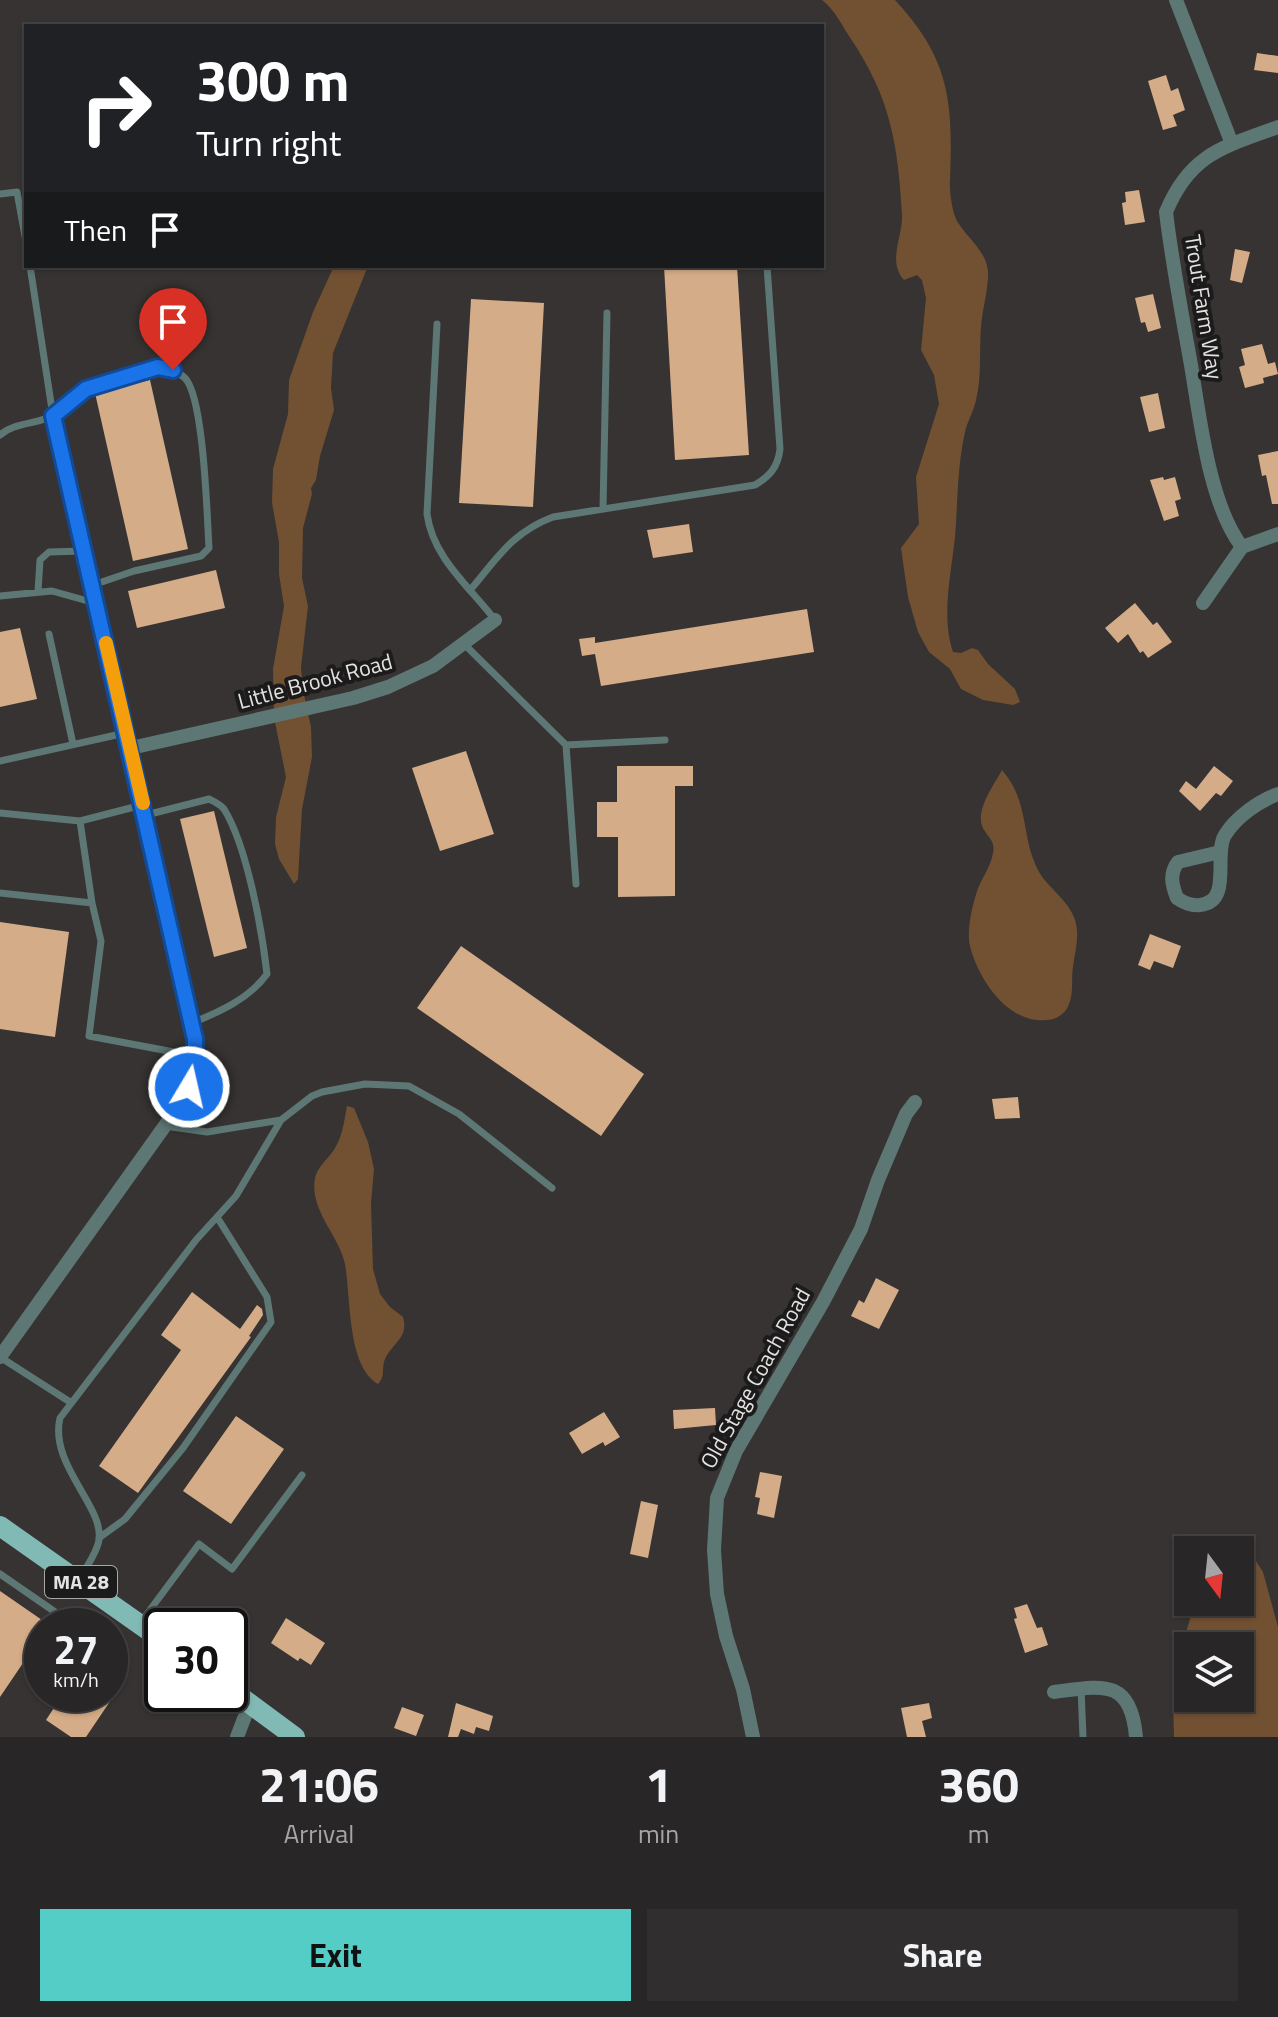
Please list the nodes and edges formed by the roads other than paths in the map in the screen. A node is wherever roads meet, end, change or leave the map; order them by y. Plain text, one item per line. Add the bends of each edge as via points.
1 (1176, 0) edge
2 (1278, 127) edge
3 (1232, 144) junction
4 (0, 194) edge
5 (24, 231) edge
6 (30, 268) edge
7 (767, 268) edge
8 (607, 313) dead end
9 (437, 324) dead end
10 (53, 416) junction
11 (2, 432) edge
12 (603, 509) junction
13 (1278, 534) edge
14 (1242, 547) junction
15 (85, 551) junction
16 (93, 585) junction
17 (471, 589) junction
18 (38, 591) junction
19 (0, 596) edge
20 (97, 603) junction
21 (1203, 603) dead end
22 (495, 620) joint
23 (49, 634) dead end
24 (463, 643) junction
25 (127, 732) junction
26 (665, 740) dead end
27 (73, 744) junction
28 (566, 745) junction
29 (131, 748) junction
30 (0, 761) edge
31 (1278, 794) edge
32 (145, 810) junction
33 (0, 813) edge
34 (80, 821) junction
35 (1220, 852) dead end
36 (576, 884) dead end
37 (0, 893) edge
38 (92, 903) junction
39 (192, 1023) junction
40 (195, 1056) junction
41 (915, 1102) dead end
42 (281, 1120) junction
43 (165, 1126) junction
44 (552, 1188) dead end
45 (217, 1217) junction
46 (0, 1357) edge
47 (70, 1402) junction
48 (302, 1475) dead end
49 (2, 1532) edge
50 (99, 1538) junction
51 (0, 1574) edge
52 (79, 1581) junction
53 (49, 1608) edge
54 (140, 1624) junction
55 (144, 1627) edge
56 (1081, 1688) junction
57 (1054, 1692) dead end
58 (250, 1703) joint
59 (237, 1737) edge
60 (295, 1737) edge
61 (753, 1737) edge
62 (1083, 1737) edge
63 (1136, 1737) edge

1 - 3 street
2 - 3 street, Trout Farm Way
3 - 14 street, Trout Farm Way via 1191,169 1166,212 1217,497
4 - 5 lane via 17,192
6 - 10 lane
7 - 12 lane via 780,449 774,470 755,485
8 - 12 lane
9 - 17 lane via 427,514 442,558
10 - 11 lane
10 - 15 street
10 - 16 lane via 86,389 158,367 186,379 193,395 209,548 201,556
12 - 17 lane via 531,526
13 - 14 street
14 - 21 street
15 - 16 street
15 - 18 lane via 49,552 40,560
16 - 20 street
17 - 22 lane
18 - 19 lane
18 - 20 lane
20 - 25 street
22 - 24 street, Little Brook Road
23 - 27 lane
24 - 28 lane
24 - 29 street, Little Brook Road via 433,666 388,687
25 - 27 lane
25 - 29 street
26 - 28 lane
27 - 30 lane
28 - 36 lane
29 - 32 street
31 - 35 street via 1261,800 1236,823 1223,837
32 - 34 lane
32 - 39 street
32 - 39 lane via 209,799 222,805 240,847 264,945 267,974 261,983 226,1009
33 - 34 lane
34 - 38 lane
37 - 38 lane
38 - 40 lane via 101,941 89,1036
39 - 40 street
40 - 43 street via 189,1087
41 - 61 street, Old Stage Coach Road via 861,1229 736,1451 717,1498 717,1594
42 - 43 lane via 207,1132
42 - 44 lane via 322,1092 365,1084 409,1086 459,1114
42 - 45 lane via 236,1196
43 - 46 street
45 - 47 lane
45 - 50 lane via 267,1297 271,1322 183,1448 125,1519
46 - 47 lane
47 - 50 lane via 60,1418 59,1437 67,1466 100,1525
48 - 54 lane via 232,1569 199,1544
49 - 52 main road, MA 28
50 - 52 lane
51 - 53 lane
52 - 54 main road, MA 28
54 - 55 main road, MA 28
56 - 57 street
56 - 62 lane
56 - 63 street via 1108,1687 1121,1694 1132,1712
58 - 59 street
58 - 60 main road

